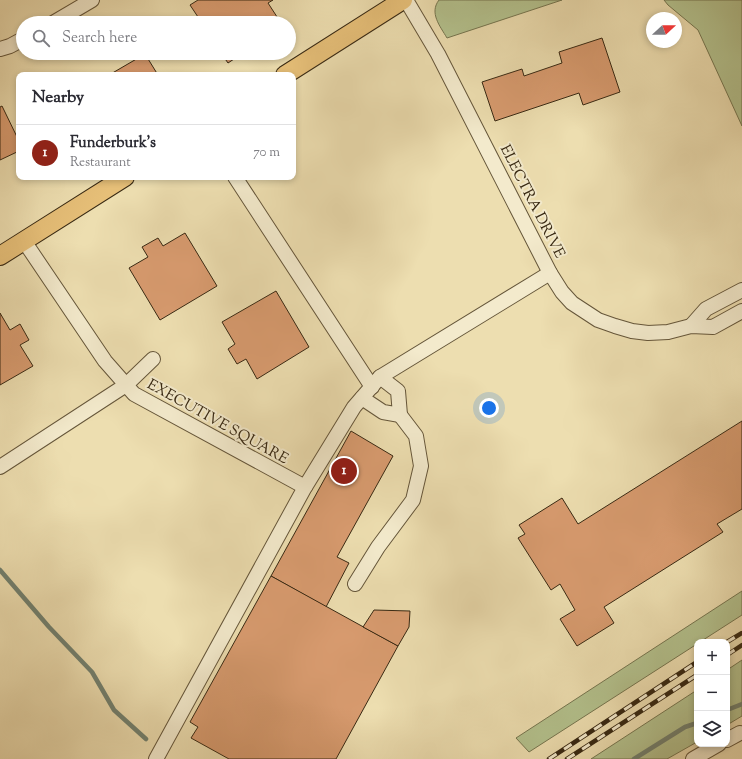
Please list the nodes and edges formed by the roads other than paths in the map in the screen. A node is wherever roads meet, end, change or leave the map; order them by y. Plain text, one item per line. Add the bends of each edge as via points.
1 (92, 0) edge
2 (405, 0) edge
3 (65, 16) edge
4 (16, 43) edge
5 (0, 49) edge
6 (290, 72) edge
7 (120, 180) edge
8 (237, 180) edge
9 (24, 242) junction
10 (0, 256) edge
11 (550, 272) junction
12 (742, 290) edge
13 (742, 311) edge
14 (691, 326) junction
15 (153, 359) dead end
16 (376, 382) junction
17 (126, 385) junction
18 (362, 398) junction
19 (400, 415) junction
20 (0, 467) edge
21 (305, 487) junction
22 (355, 584) dead end
23 (740, 733) dead end
24 (730, 738) edge
25 (714, 747) edge
26 (156, 759) edge
27 (693, 759) edge

1 - 3 street
2 - 6 main road
2 - 11 street, ELECTRA DRIVE via 438,54
4 - 5 street
7 - 9 main road
8 - 16 street
9 - 10 main road
9 - 17 street, EXECUTIVE SQUARE via 105,361
11 - 14 street, ELECTRA DRIVE via 572,303 598,320 632,331 648,333 668,332
11 - 16 street
12 - 14 street via 706,309
13 - 14 street, ELECTRA DRIVE via 713,327
15 - 17 street
16 - 18 street
16 - 19 street via 398,391
17 - 20 street
17 - 21 street, EXECUTIVE SQUARE via 134,394
18 - 19 street via 383,412
18 - 21 street
19 - 22 street via 416,436 421,466 413,500 378,547
21 - 26 street
23 - 24 street
25 - 27 street

